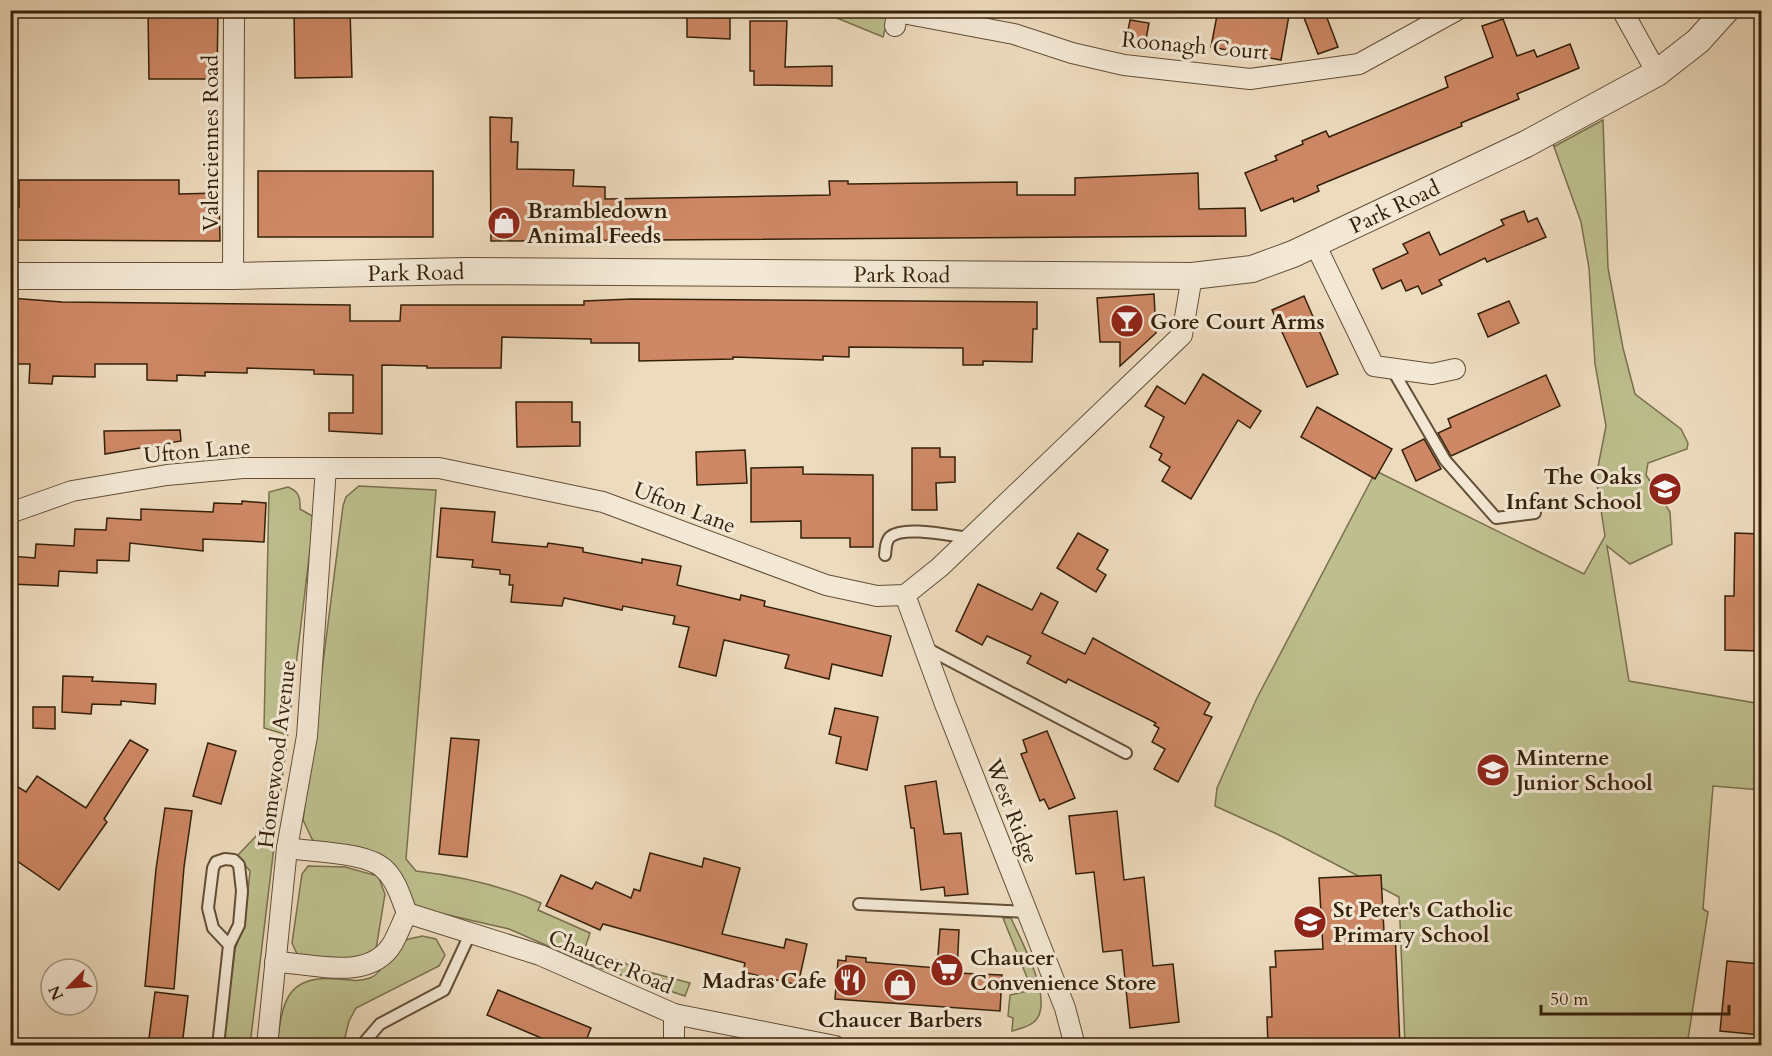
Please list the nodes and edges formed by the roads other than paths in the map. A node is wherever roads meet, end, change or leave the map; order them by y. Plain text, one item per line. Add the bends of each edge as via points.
1 (234, 10) edge
2 (1458, 10) edge
3 (1622, 10) edge
4 (1726, 10) edge
5 (896, 26) dead end
6 (1657, 73) junction
7 (1316, 244) junction
8 (10, 276) edge
9 (233, 276) junction
10 (1192, 276) junction
11 (1391, 368) junction
12 (1455, 369) dead end
13 (326, 468) junction
14 (10, 513) edge
15 (1535, 513) dead end
16 (970, 538) junction
17 (885, 555) dead end
18 (905, 595) junction
19 (925, 648) junction
20 (1126, 753) dead end
21 (287, 848) junction
22 (859, 904) dead end
23 (1026, 912) junction
24 (407, 914) junction
25 (470, 934) junction
26 (229, 945) junction
27 (275, 962) junction
28 (674, 1014) junction
29 (218, 1046) edge
30 (267, 1046) edge
31 (360, 1046) edge
32 (674, 1046) edge
33 (835, 1046) edge
34 (1075, 1046) edge

1 - 9 street, Valenciennes Road
2 - 5 street, Roonagh Court via 1359,64 1250,79 1124,65 1014,34 897,12
3 - 6 street
4 - 6 street, Park Road via 1698,41
6 - 7 street, Park Road via 1526,144
7 - 10 street, Park Road via 1252,268
7 - 11 street via 1374,366
8 - 9 street, Park Road
9 - 10 street, Park Road via 467,271
10 - 16 street via 1182,335
11 - 12 street via 1432,374
11 - 15 lane via 1445,460 1496,518
13 - 14 street, Ufton Lane via 243,468 102,484
13 - 18 street, Ufton Lane via 439,468 603,502 826,585 877,596
13 - 21 street, Homewood Avenue via 307,736
16 - 17 lane via 903,531 886,542
16 - 18 street
18 - 19 street, West Ridge
19 - 20 lane
19 - 23 street, West Ridge
21 - 24 street via 363,859 382,867 396,886
21 - 27 street, Homewood Avenue
22 - 23 lane
23 - 34 street, West Ridge via 1065,1008
24 - 25 street, Chaucer Road
24 - 27 street via 392,944 376,960 356,968
25 - 28 street, Chaucer Road via 540,955
25 - 31 lane via 444,990 380,1024
26 - 26 lane, Homewood Avenue via 239,925 242,878 239,865 225,859 213,868 208,908 213,928
26 - 29 lane, Homewood Avenue
27 - 30 street, Homewood Avenue
28 - 32 street
28 - 33 street, Chaucer Road

